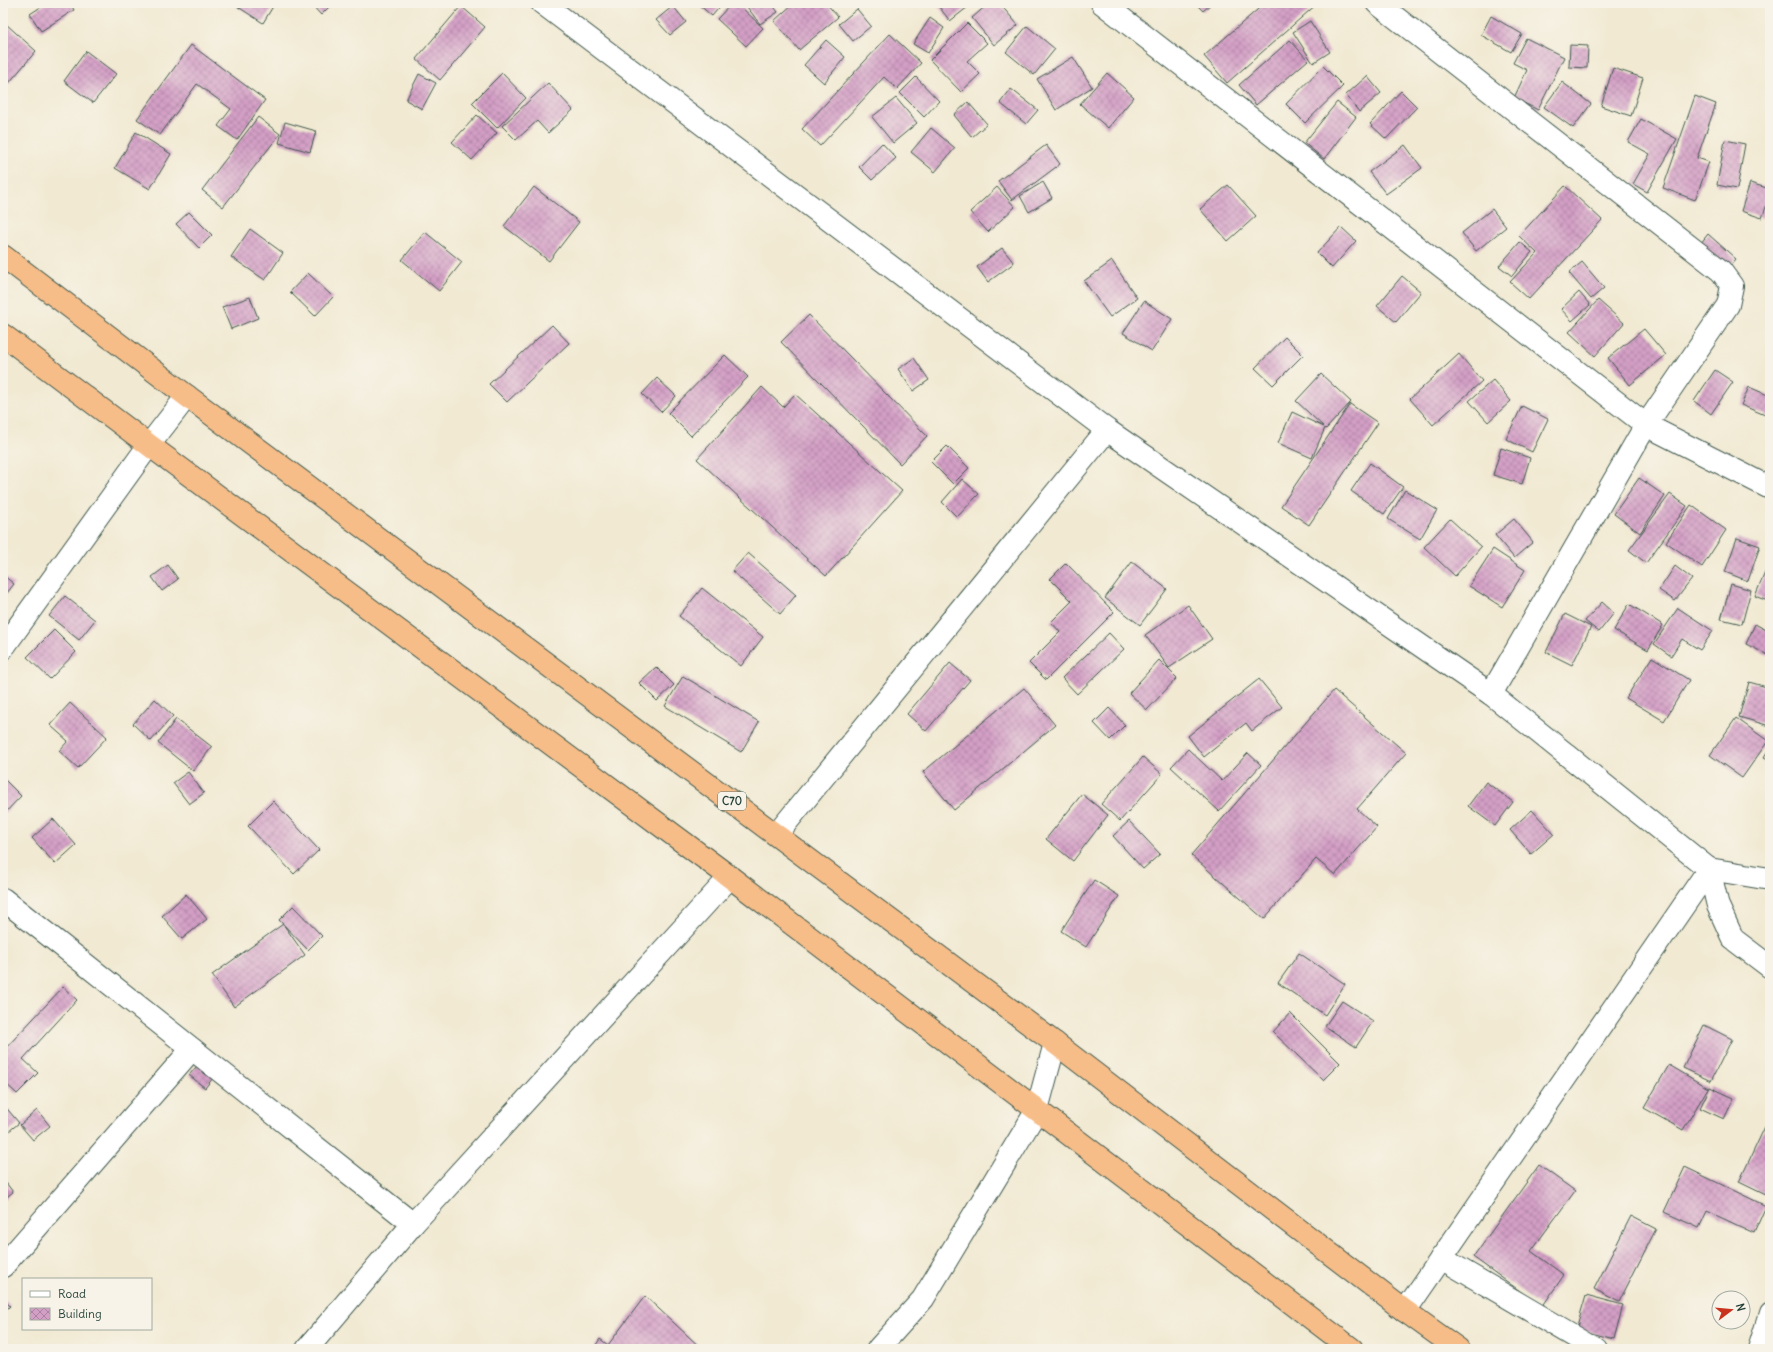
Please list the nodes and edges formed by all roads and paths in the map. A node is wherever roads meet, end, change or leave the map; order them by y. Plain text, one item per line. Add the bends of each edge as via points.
1 (542, 3) edge
2 (1102, 3) edge
3 (1377, 3) edge
4 (3, 256) edge
5 (3, 335) edge
6 (187, 396) junction
7 (1646, 425) junction
8 (1107, 430) junction
9 (149, 445) junction
10 (1770, 488) edge
11 (3, 648) edge
12 (1491, 694) junction
13 (777, 834) junction
14 (1710, 869) junction
15 (730, 877) junction
16 (1770, 879) edge
17 (3, 900) edge
18 (1770, 967) edge
19 (1055, 1043) junction
20 (192, 1050) junction
21 (1037, 1110) junction
22 (413, 1224) junction
23 (1441, 1258) junction
24 (3, 1266) edge
25 (1405, 1311) junction
26 (1770, 1314) edge
27 (307, 1349) edge
28 (878, 1349) edge
29 (1352, 1349) edge
30 (1458, 1349) edge
31 (1596, 1349) edge
32 (1759, 1349) edge

1 - 8 street
2 - 7 street
3 - 7 street via 1721,271 1732,286 1728,305
4 - 6 highway, C70
5 - 9 highway
6 - 9 street
6 - 13 highway, C70
7 - 10 street
7 - 12 street
8 - 12 street
8 - 13 street
9 - 11 street
9 - 15 highway
12 - 14 street
13 - 19 highway, C70
14 - 16 street
14 - 18 street via 1718,906 1733,939
14 - 23 street
15 - 21 highway
15 - 22 street
17 - 20 street
19 - 21 street
19 - 25 highway, C70
20 - 22 street
20 - 24 street
21 - 28 street via 923,1300
21 - 29 highway
22 - 27 street
23 - 25 street
23 - 31 street
25 - 30 highway, C70
26 - 32 street

